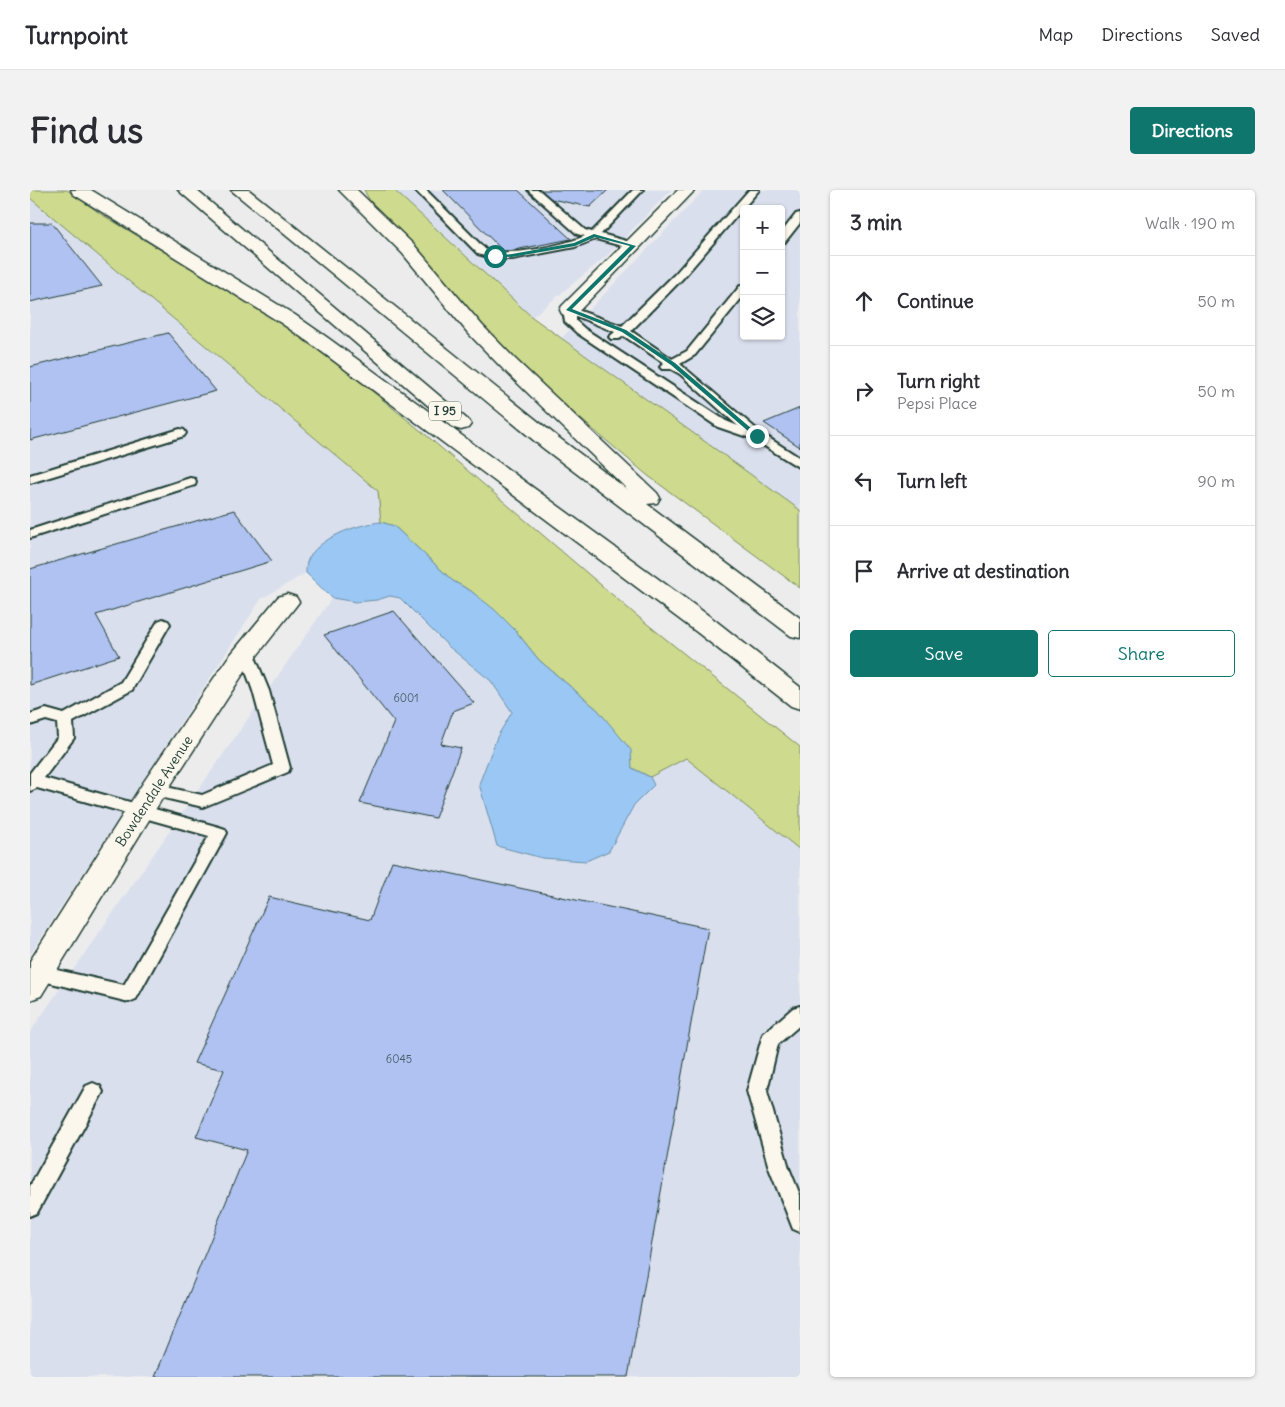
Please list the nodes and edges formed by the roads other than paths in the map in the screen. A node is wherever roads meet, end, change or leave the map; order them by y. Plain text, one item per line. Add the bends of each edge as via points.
1 (78, 190) edge
2 (186, 190) edge
3 (239, 190) edge
4 (347, 190) edge
5 (420, 190) edge
6 (532, 190) edge
7 (638, 190) edge
8 (687, 190) edge
9 (754, 190) edge
10 (800, 216) edge
11 (785, 235) edge
12 (594, 236) junction
13 (633, 246) junction
14 (740, 293) edge
15 (569, 310) junction
16 (624, 331) junction
17 (601, 345) junction
18 (673, 364) junction
19 (647, 374) junction
20 (180, 434) dead end
21 (757, 436) junction
22 (800, 464) edge
23 (30, 479) edge
24 (190, 482) dead end
25 (30, 534) edge
26 (756, 598) junction
27 (287, 602) dead end
28 (163, 624) dead end
29 (707, 627) junction
30 (800, 630) edge
31 (246, 652) junction
32 (800, 700) edge
33 (30, 720) edge
34 (66, 720) junction
35 (31, 783) edge
36 (147, 800) junction
37 (34, 980) edge
38 (800, 1014) edge
39 (93, 1092) dead end
40 (30, 1206) edge
41 (800, 1222) edge

1 - 29 main road via 315,338
2 - 29 main road, I 95 via 409,381
3 - 26 main road via 504,406
4 - 26 main road via 408,250 476,329 542,397
5 - 12 lane via 482,252 495,256 512,256 575,244
6 - 12 lane via 581,232
7 - 12 lane
8 - 13 main road
9 - 16 lane via 679,276
10 - 11 lane
12 - 13 lane
13 - 15 main road
14 - 18 lane via 691,353
15 - 16 lane
15 - 17 lane via 572,322
16 - 17 lane
16 - 18 lane
17 - 19 lane
18 - 19 lane
18 - 21 lane
19 - 21 lane via 722,424
20 - 23 lane
21 - 22 lane
24 - 25 lane
26 - 30 main road
27 - 31 main road, Bowdendale Avenue
28 - 34 lane via 127,686
29 - 32 main road, I 95
31 - 36 main road, Bowdendale Avenue
31 - 36 lane via 261,691 282,768 203,801
33 - 34 lane via 46,714
34 - 35 lane via 66,738
35 - 36 lane
36 - 37 main road, Bowdendale Avenue
36 - 37 lane via 219,833 129,994
38 - 41 lane via 770,1040 757,1091 779,1168
39 - 40 lane

